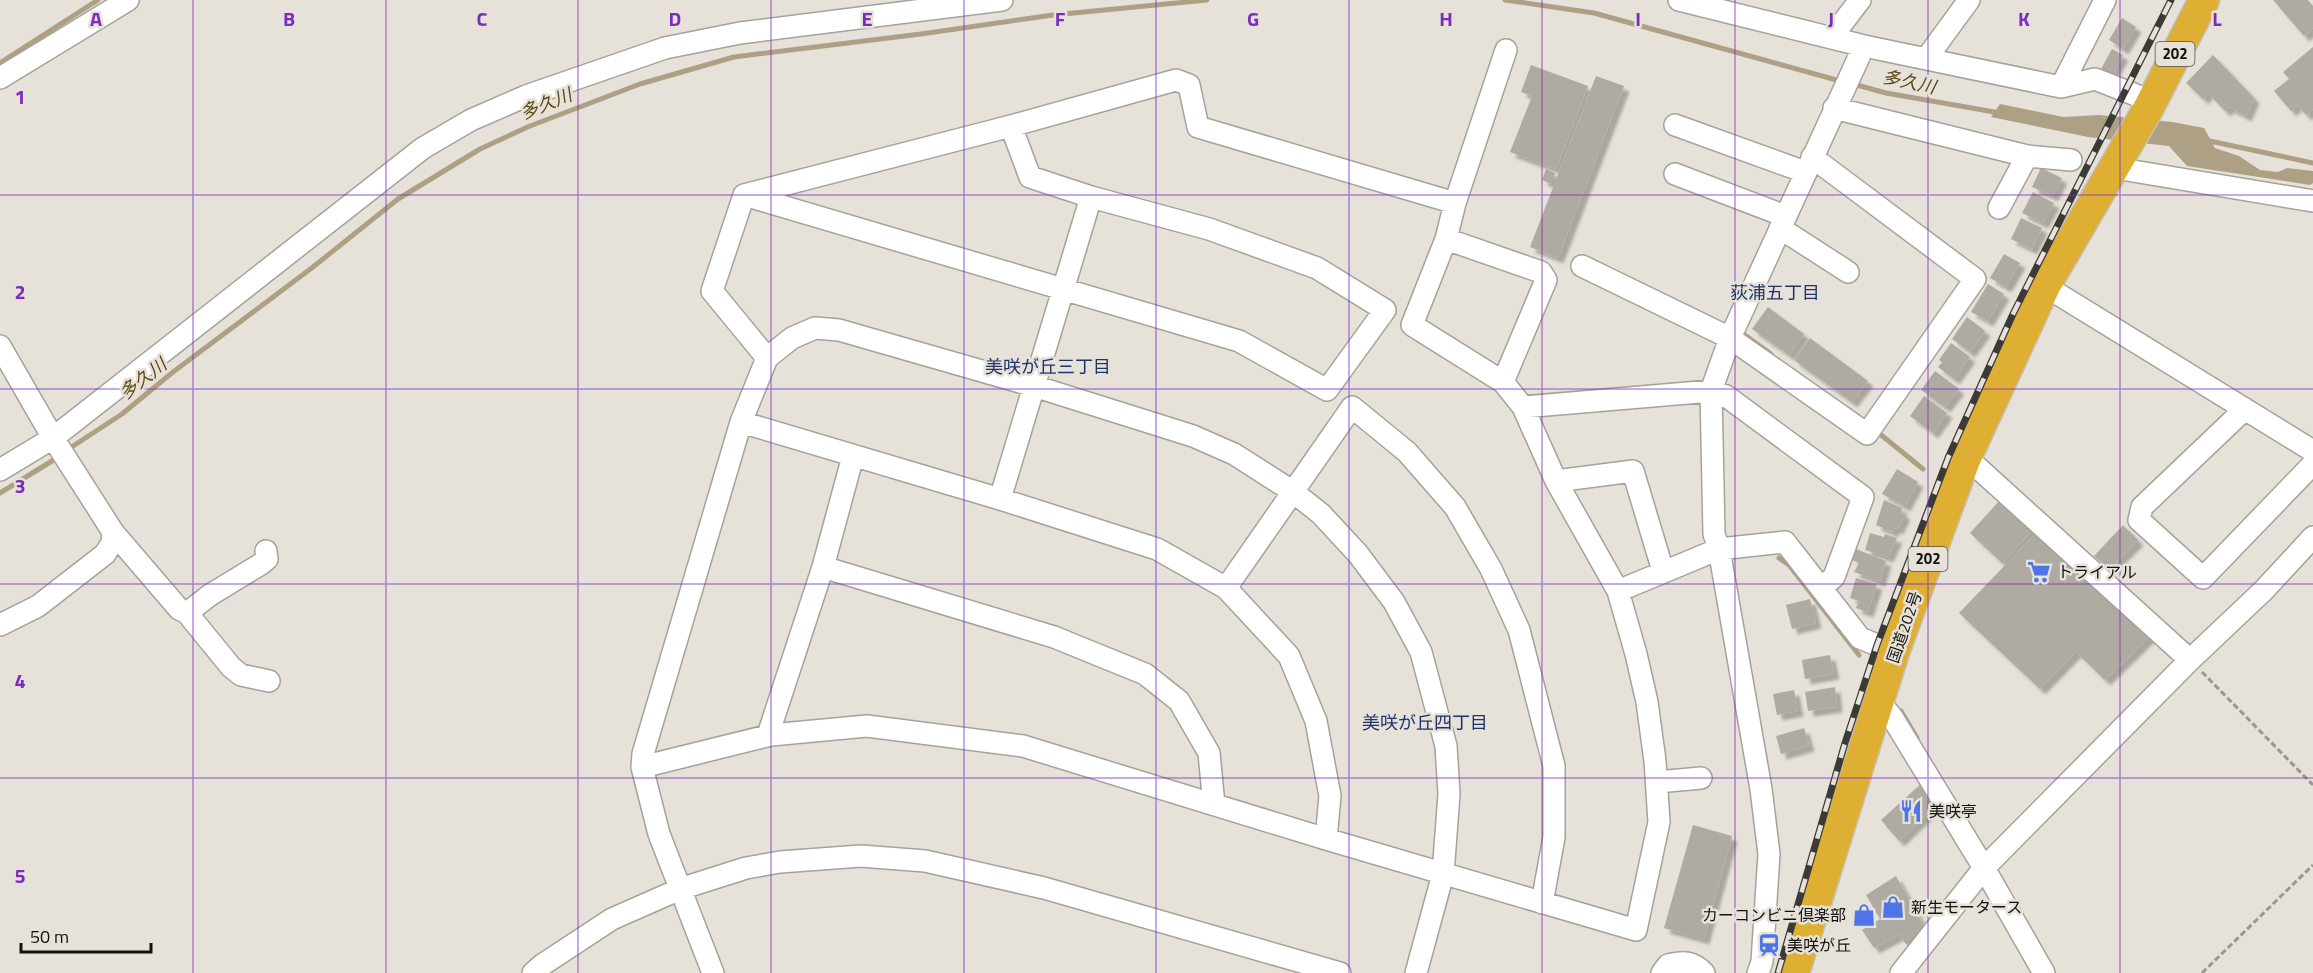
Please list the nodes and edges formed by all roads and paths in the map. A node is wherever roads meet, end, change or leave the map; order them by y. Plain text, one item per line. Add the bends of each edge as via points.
1 (128, 0) edge
2 (1002, 0) edge
3 (1678, 0) edge
4 (1860, 0) edge
5 (1969, 0) edge
6 (2105, 0) edge
7 (2204, 0) edge
8 (1831, 38) junction
9 (1863, 46) junction
10 (1506, 50) dead end
11 (1926, 59) junction
12 (0, 78) edge
13 (2061, 87) junction
14 (2150, 105) junction
15 (1834, 108) junction
16 (1674, 125) dead end
17 (1011, 126) junction
18 (2027, 156) junction
19 (2071, 160) dead end
20 (1808, 164) junction
21 (2115, 168) junction
22 (1675, 174) dead end
23 (744, 195) junction
24 (1091, 197) junction
25 (2313, 201) edge
26 (1455, 203) junction
27 (2000, 208) dead end
28 (1782, 222) junction
29 (1446, 239) junction
30 (1582, 266) dead end
31 (1848, 272) dead end
32 (2045, 286) junction
33 (1064, 291) junction
34 (1730, 338) junction
35 (0, 346) edge
36 (767, 358) junction
37 (1503, 382) junction
38 (1034, 386) junction
39 (1710, 391) junction
40 (1523, 407) junction
41 (2245, 409) junction
42 (741, 422) junction
43 (54, 440) junction
44 (2313, 451) edge
45 (853, 456) junction
46 (1965, 460) junction
47 (2313, 464) edge
48 (0, 470) edge
49 (1556, 481) junction
50 (1292, 491) junction
51 (1000, 499) junction
52 (113, 532) junction
53 (2313, 537) edge
54 (1719, 549) junction
55 (266, 551) dead end
56 (823, 567) junction
57 (1664, 571) junction
58 (1822, 587) junction
59 (1226, 588) junction
60 (1618, 591) junction
61 (187, 613) junction
62 (0, 625) edge
63 (1894, 652) junction
64 (2190, 660) junction
65 (269, 681) dead end
66 (1880, 702) junction
67 (768, 735) junction
68 (642, 767) junction
69 (1701, 778) dead end
70 (1656, 782) junction
71 (2313, 785) edge
72 (1214, 805) junction
73 (1326, 839) junction
74 (1988, 864) junction
75 (2313, 865) edge
76 (1443, 874) junction
77 (680, 889) junction
78 (1542, 903) junction
79 (533, 973) edge
80 (713, 973) edge
81 (1340, 973) edge
82 (1416, 973) edge
83 (1662, 973) edge
84 (1704, 973) edge
85 (1758, 973) edge
86 (1794, 973) edge
87 (1901, 973) edge
88 (2044, 973) edge
89 (2202, 973) edge

1 - 12 street
2 - 43 street via 740,33 665,48 535,92 471,120 423,148
3 - 8 street
4 - 8 street
5 - 11 street
6 - 13 street
7 - 14 highway, 202
8 - 9 street
9 - 11 street
9 - 15 street
10 - 26 street
11 - 13 street
13 - 14 street via 2095,79
14 - 21 highway, 202
15 - 18 street
15 - 20 street
16 - 20 street
17 - 23 street
17 - 24 street via 1029,177
17 - 26 street via 1176,80 1189,85 1198,127
18 - 19 street
18 - 27 street
20 - 28 street
20 - 34 street via 1975,279 1872,427
21 - 25 street
21 - 32 highway, 国道202号 / 202
22 - 28 street
23 - 33 street
23 - 36 street via 712,291
24 - 33 street
24 - 33 street via 1209,229 1317,268 1385,310 1327,390 1239,341
26 - 29 street
28 - 31 street
28 - 34 street
29 - 37 street via 1412,325
29 - 37 street via 1541,272 1546,280
30 - 34 street
32 - 41 street
32 - 46 highway, 国道202号 / 202
33 - 38 street
34 - 39 street
35 - 43 street
36 - 38 street via 792,338 815,328 839,330
36 - 42 street
37 - 40 street
38 - 50 street via 1193,436 1234,454
38 - 51 street
39 - 40 street
39 - 54 street via 1714,534
39 - 58 street via 1726,396 1863,497 1834,577
40 - 49 street
41 - 44 street
41 - 47 street via 2142,507 2139,520 2203,578
42 - 45 street
42 - 68 street
43 - 48 street
43 - 52 street
45 - 51 street
45 - 56 street
46 - 63 highway, 国道202号 / 202
46 - 64 street
49 - 57 street via 1633,471
49 - 60 street
50 - 59 street
50 - 76 street via 1321,514 1358,554 1394,602 1421,652 1446,746 1449,794
50 - 78 street via 1352,407 1407,452 1455,507 1491,569 1519,630 1554,766 1554,837
51 - 59 street via 1157,549
52 - 61 street via 179,609
52 - 62 street via 105,554 39,606
53 - 64 street
54 - 57 street
54 - 58 street via 1785,542
54 - 85 street via 1769,854
55 - 61 street via 267,559 261,564
56 - 67 street
56 - 72 street via 1054,637 1145,674 1179,701 1209,753
57 - 60 street
58 - 63 street via 1860,638
59 - 73 street via 1289,656 1316,721 1330,796
60 - 70 street via 1647,702
61 - 65 street via 231,667 242,675
63 - 66 highway, 国道202号 / 202
64 - 71 path
64 - 74 street
66 - 74 street
66 - 86 highway, 国道202号 / 202
67 - 68 street
67 - 72 street via 867,726 1023,746
68 - 77 street via 658,834
69 - 70 street
70 - 78 street via 1659,822 1636,930
72 - 73 street
73 - 76 street
74 - 87 street
74 - 88 street
75 - 89 path
76 - 78 street
76 - 82 street
77 - 79 street via 612,919
77 - 80 street
77 - 81 street via 746,868 780,862 861,856 925,861 1044,888
83 - 84 street via 1668,965 1683,961

